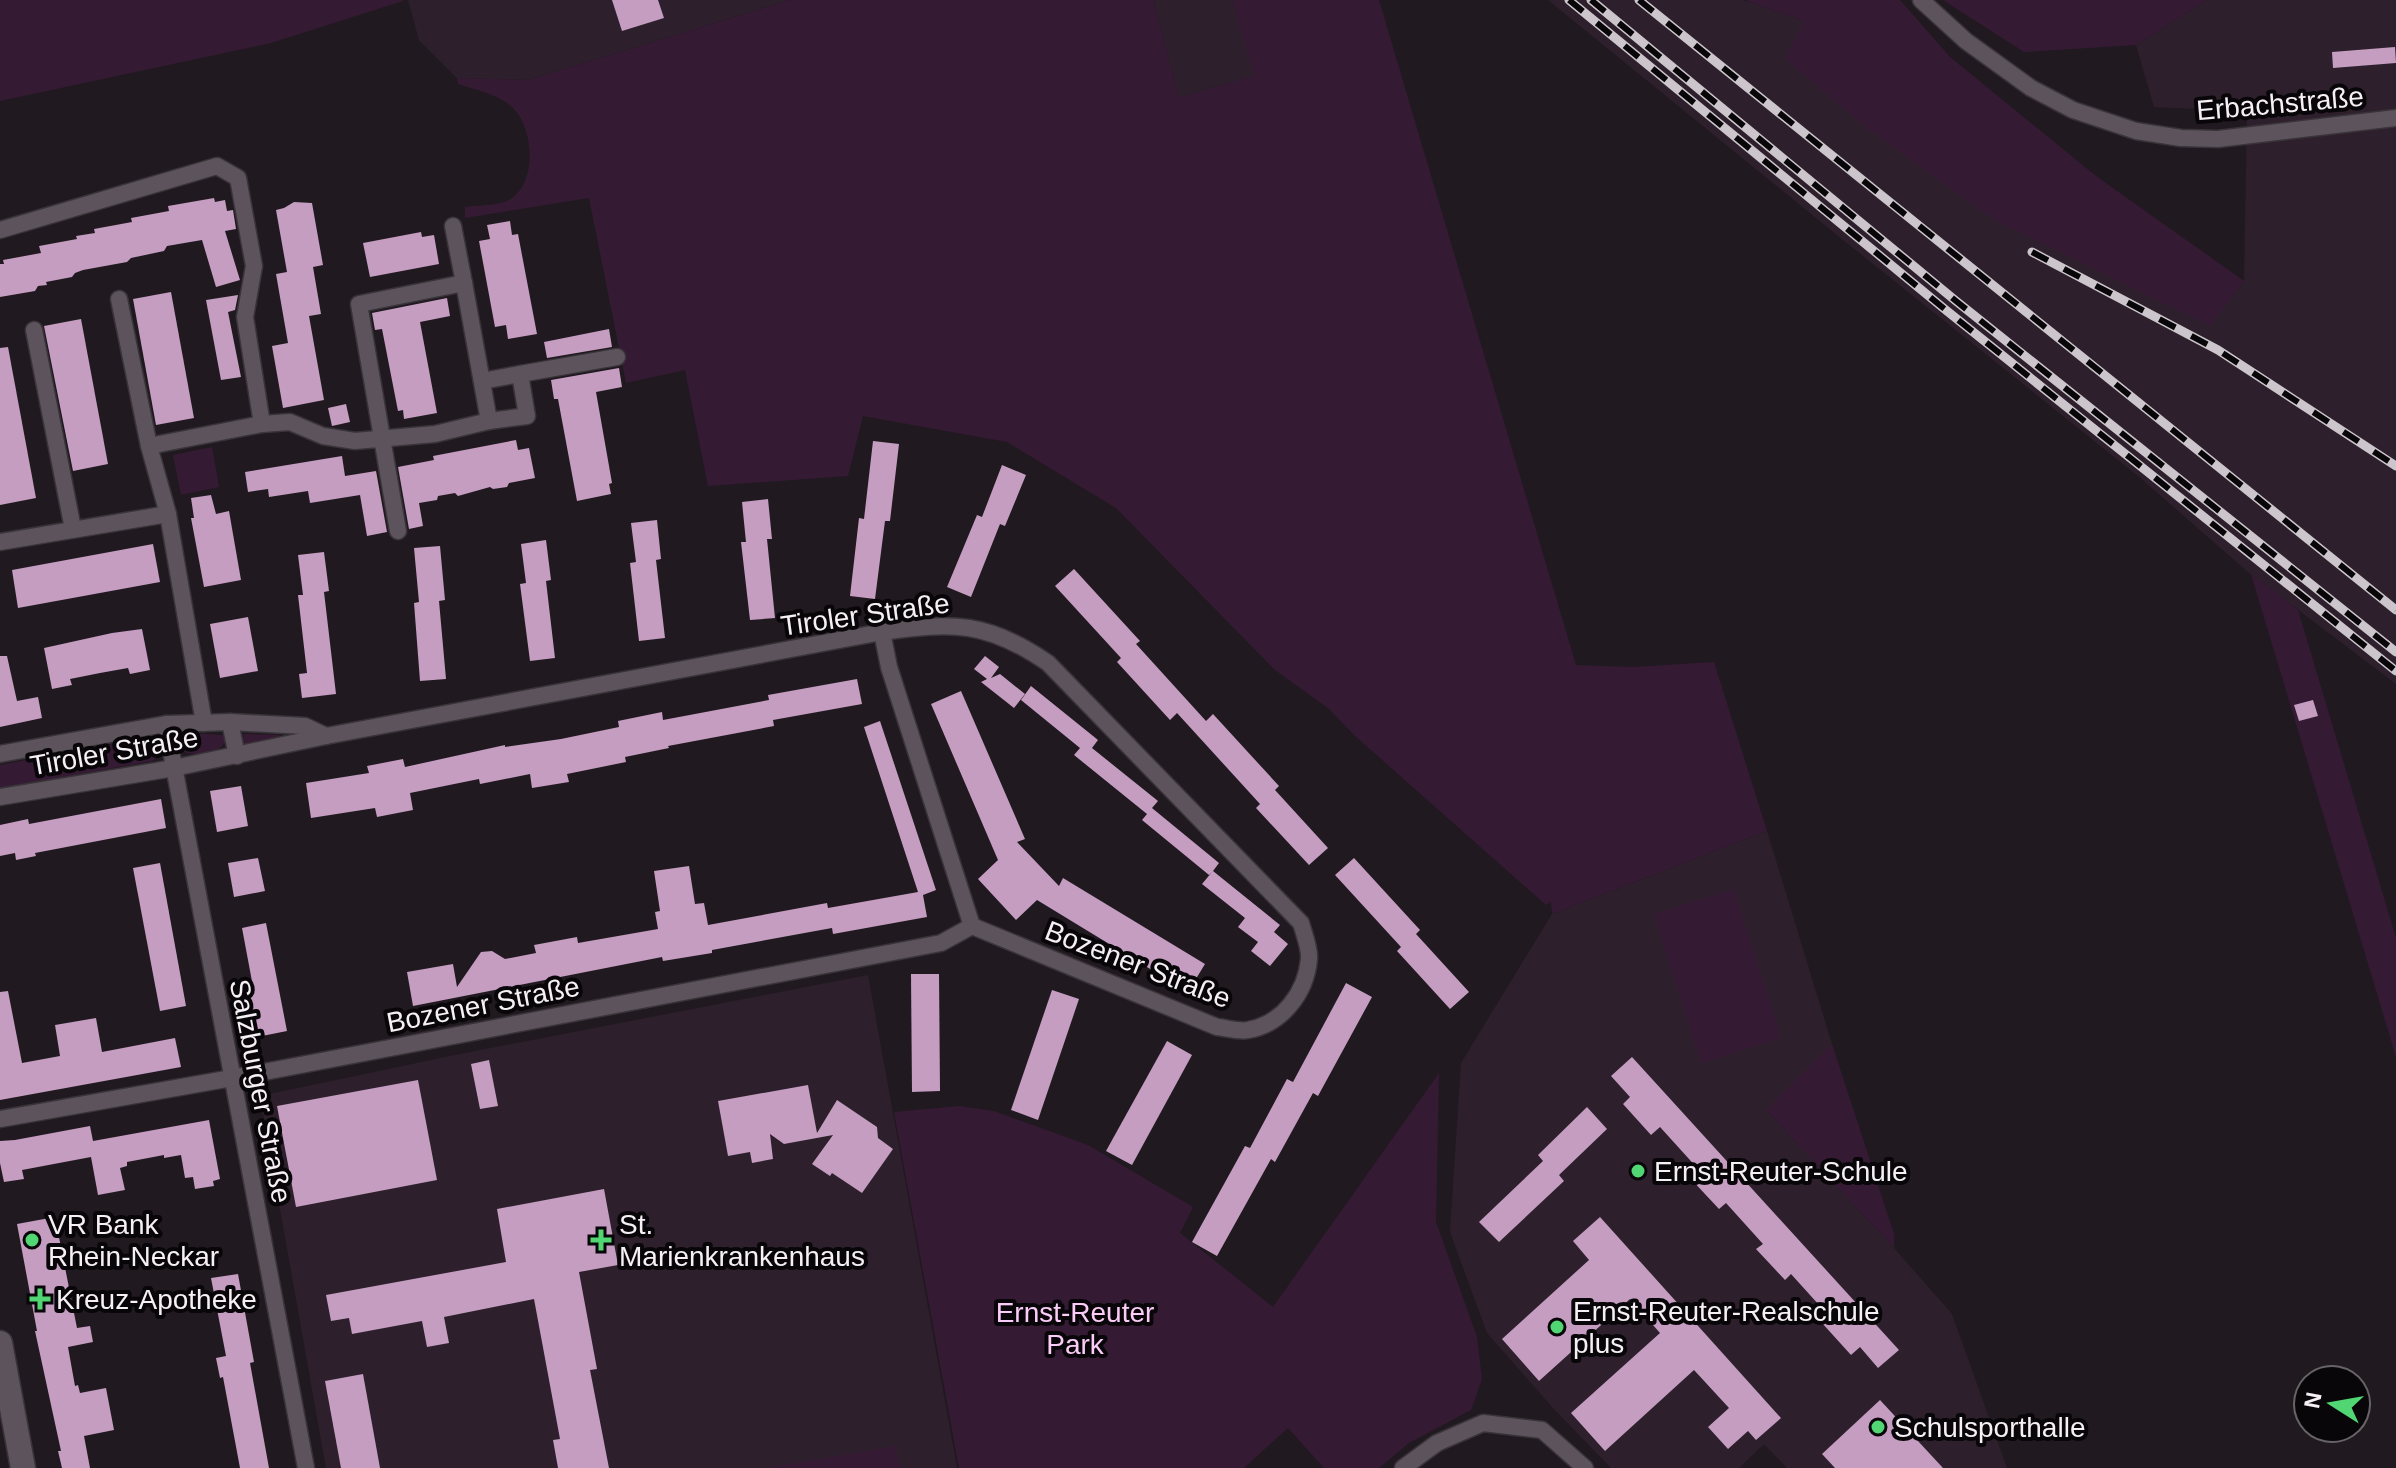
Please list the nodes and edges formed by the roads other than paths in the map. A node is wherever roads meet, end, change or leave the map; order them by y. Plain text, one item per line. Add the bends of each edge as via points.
1 (1921, 0) edge
2 (2396, 118) edge
3 (453, 226) dead end
4 (0, 230) edge
5 (464, 283) junction
6 (119, 299) dead end
7 (34, 330) dead end
8 (617, 357) dead end
9 (520, 374) junction
10 (482, 381) junction
11 (489, 421) junction
12 (262, 424) junction
13 (383, 440) junction
14 (149, 446) junction
15 (168, 514) junction
16 (73, 529) junction
17 (398, 531) dead end
18 (0, 542) edge
19 (882, 632) junction
20 (230, 722) junction
21 (204, 723) junction
22 (166, 724) junction
23 (326, 736) junction
24 (0, 754) edge
25 (237, 756) junction
26 (174, 768) junction
27 (0, 797) edge
28 (1301, 923) joint
29 (972, 926) junction
30 (232, 1078) junction
31 (0, 1119) edge
32 (0, 1343) edge
33 (7, 1423) edge
34 (23, 1468) edge
35 (306, 1468) edge
36 (1403, 1468) edge
37 (1585, 1468) edge

1 - 2 street, Erbachstraße via 2031,88 2073,110 2136,131 2218,139
3 - 5 street
4 - 12 street via 217,166 238,178 254,266 245,317
5 - 10 street
5 - 13 street via 359,304
6 - 14 street
7 - 16 street
8 - 9 street
9 - 10 street
9 - 11 street via 527,416
10 - 11 street
11 - 13 street
12 - 13 street via 290,422 323,436
12 - 14 street
13 - 17 street
14 - 15 street
15 - 16 street
15 - 21 street
16 - 18 street
19 - 23 street, Tiroler Straße
19 - 28 street, Tiroler Straße via 968,627 1010,639 1048,663
19 - 29 street
20 - 21 street, Tiroler Straße
20 - 23 street, Tiroler Straße via 305,726
20 - 25 street, Tiroler Straße
21 - 22 street, Tiroler Straße
22 - 24 street, Tiroler Straße
22 - 26 street, Salzburger Straße
23 - 25 street, Tiroler Straße
25 - 26 street, Tiroler Straße
26 - 27 street, Tiroler Straße
26 - 30 street, Salzburger Straße
28 - 29 street, Bozener Straße via 1309,957 1303,985 1274,1021 1246,1030 1206,1023
29 - 30 street, Bozener Straße via 941,943
30 - 31 street, Bozener Straße
30 - 35 street, Salzburger Straße
32 - 33 main road
33 - 34 main road
36 - 37 street via 1437,1443 1483,1423 1542,1430

